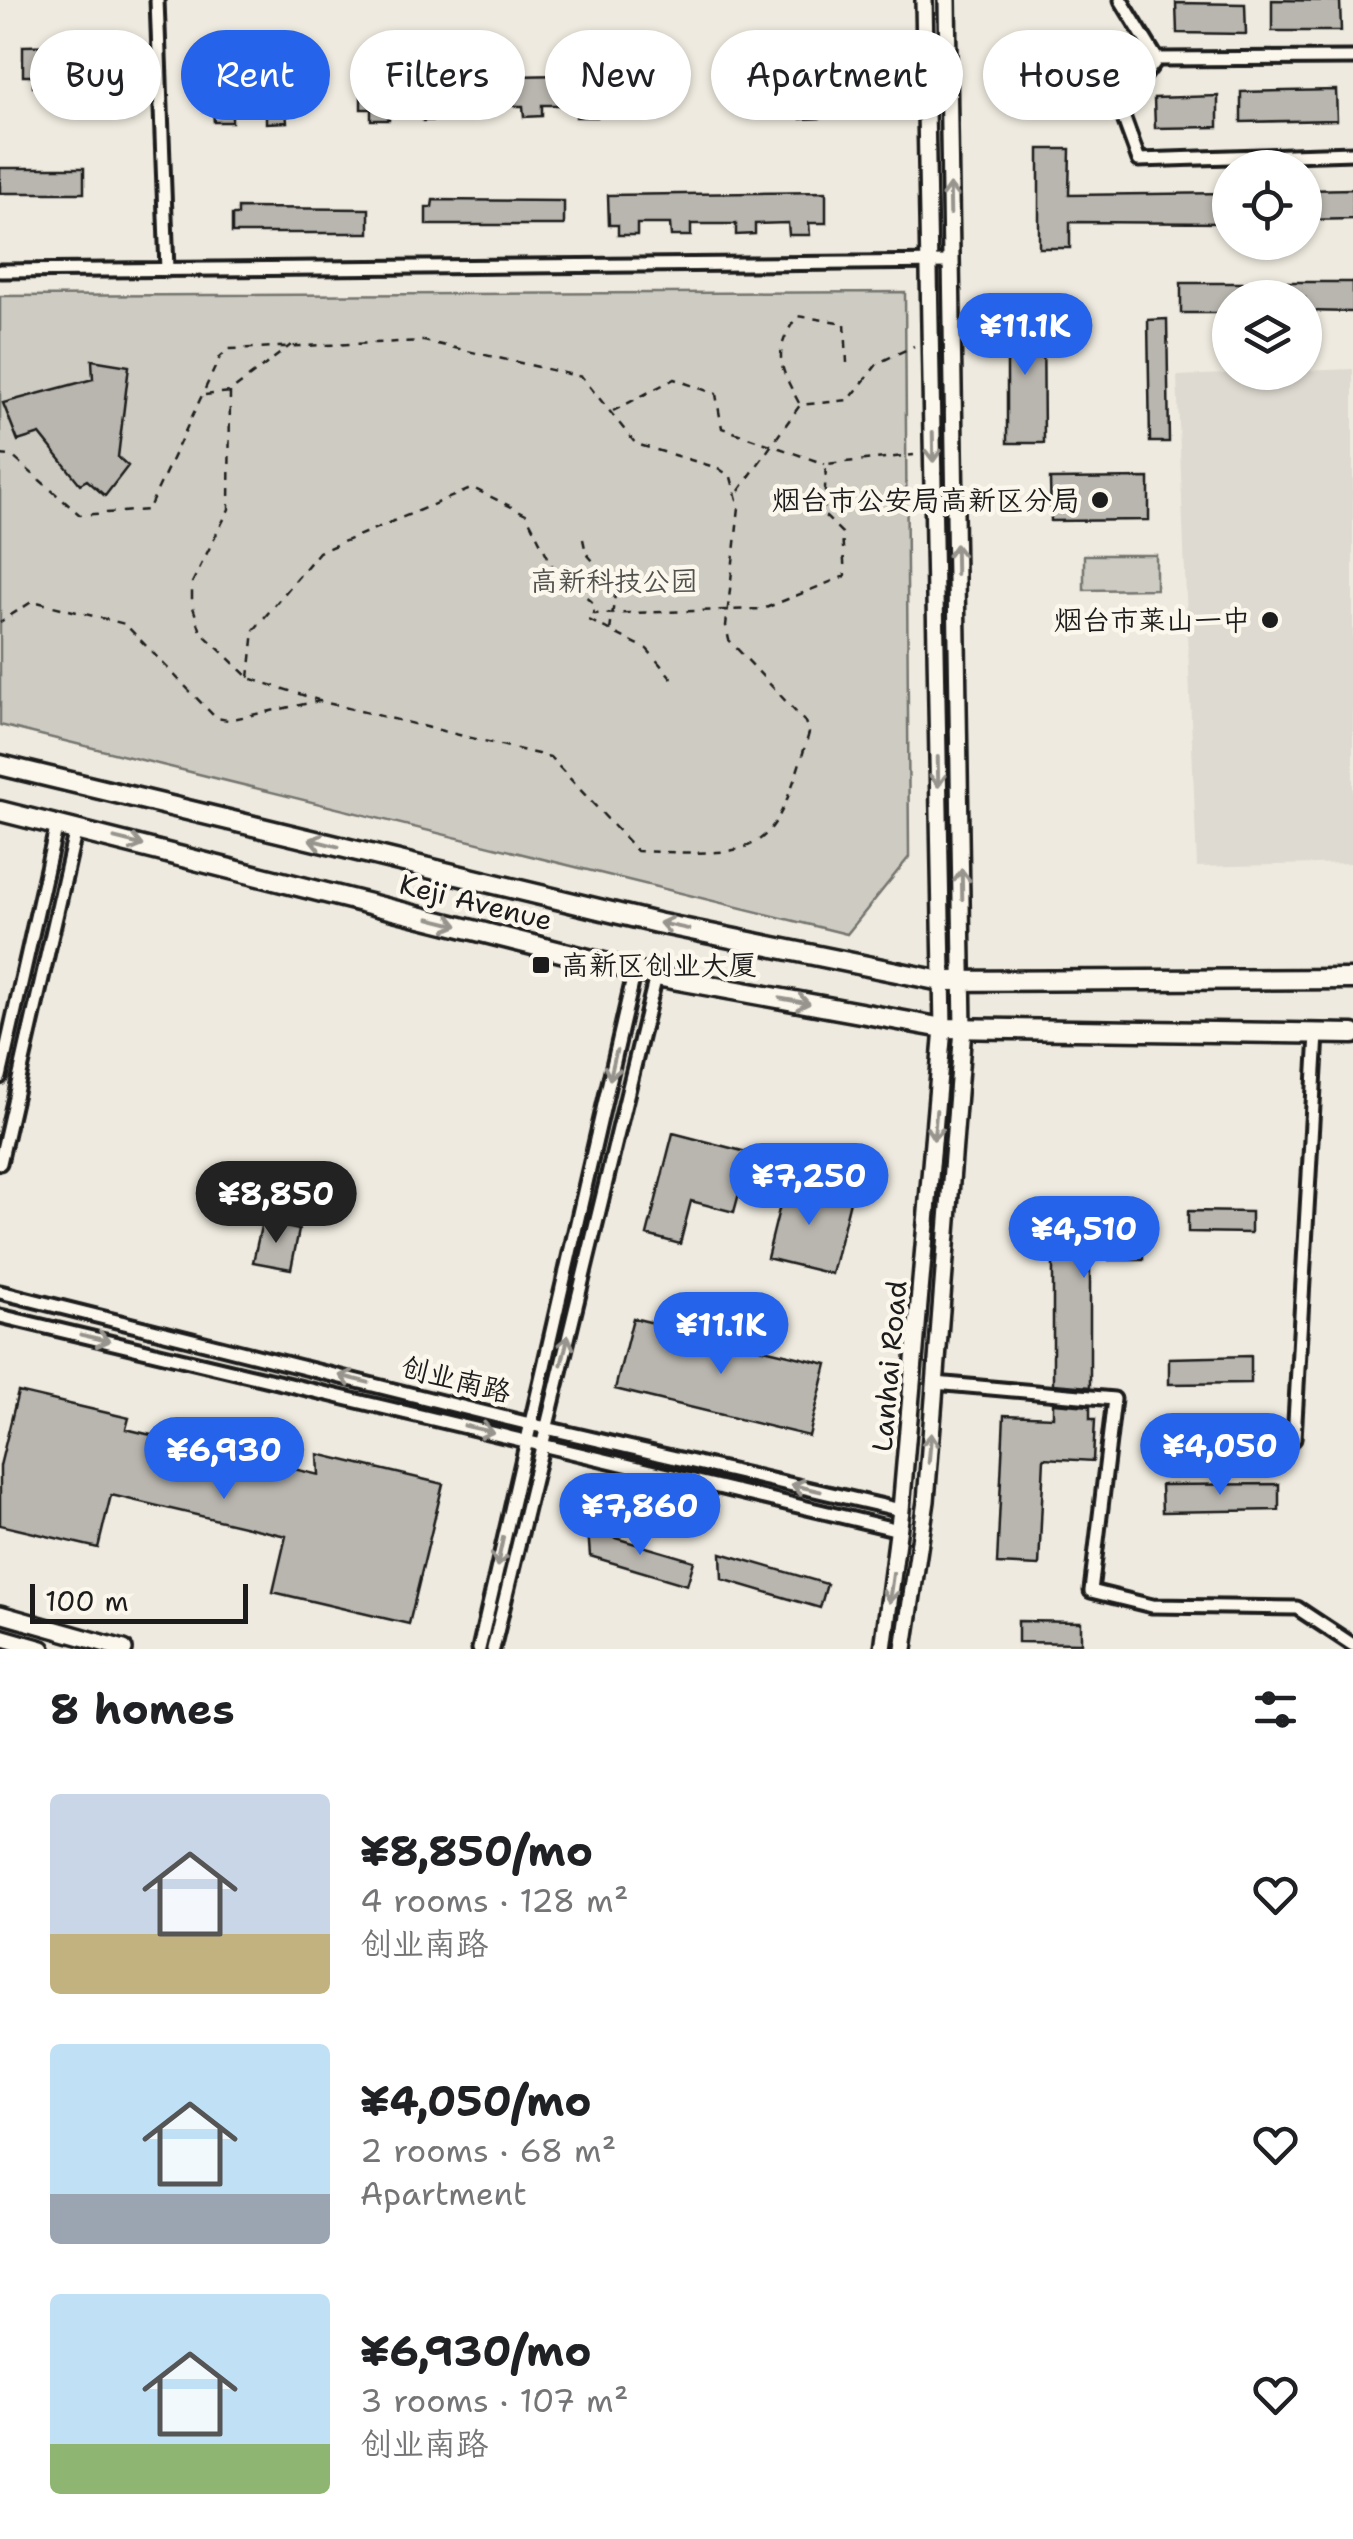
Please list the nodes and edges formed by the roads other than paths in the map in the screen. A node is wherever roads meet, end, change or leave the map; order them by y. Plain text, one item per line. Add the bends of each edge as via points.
1 (157, 0) edge
2 (924, 0) edge
3 (946, 0) edge
4 (1122, 0) edge
5 (1353, 58) edge
6 (1157, 59) junction
7 (1353, 152) edge
8 (930, 262) junction
9 (951, 262) junction
10 (167, 270) junction
11 (0, 271) edge
12 (0, 765) edge
13 (0, 812) edge
14 (67, 826) junction
15 (635, 970) junction
16 (656, 976) junction
17 (1353, 980) edge
18 (941, 981) junction
19 (963, 981) junction
20 (943, 1028) junction
21 (964, 1029) junction
22 (1317, 1034) junction
23 (1353, 1034) edge
24 (0, 1077) edge
25 (0, 1163) edge
26 (0, 1292) edge
27 (0, 1316) edge
28 (935, 1383) junction
29 (529, 1422) junction
30 (546, 1428) junction
31 (1294, 1439) dead end
32 (524, 1440) junction
33 (542, 1444) junction
34 (901, 1510) junction
35 (899, 1530) junction
36 (0, 1614) edge
37 (0, 1637) edge
38 (1353, 1645) edge
39 (42, 1649) edge
40 (124, 1649) edge
41 (480, 1649) edge
42 (493, 1649) edge
43 (883, 1649) edge
44 (904, 1649) edge

1 - 10 street
2 - 8 street, Lanhai Road
9 -> 3 street, Lanhai Road
4 - 6 street
5 - 6 street
6 - 7 street via 1120,108 1139,160
8 - 9 street
8 - 10 street
8 -> 18 street, Lanhai Road
19 -> 9 street, Lanhai Road
10 - 11 street
18 -> 12 main road, Keji Avenue via 658,923
13 - 14 main road, Keji Avenue
14 -> 15 main road, Keji Avenue
14 - 24 street
14 - 25 street
15 - 16 main road, Keji Avenue
15 -> 29 street
16 -> 20 main road, Keji Avenue
30 -> 16 street
17 - 19 main road
18 - 19 main road, Keji Avenue
18 - 20 street, Lanhai Road
19 - 21 street, Lanhai Road
20 - 21 main road, Keji Avenue
20 -> 34 street, Lanhai Road
21 - 22 main road
21 - 28 street, Lanhai Road
22 - 23 main road
22 - 31 street
29 -> 26 street, 创业南路
27 -> 32 street, 创业南路
28 - 38 street via 1114,1399 1091,1591 1152,1606 1297,1608
44 -> 28 street, Lanhai Road
29 - 30 street, 创业南路
29 - 32 street
30 - 33 street
34 -> 30 street, 创业南路
32 - 33 street, 创业南路
32 -> 41 street
33 - 35 street, 创业南路
33 - 42 street
34 - 35 street, Lanhai Road
35 -> 43 street, Lanhai Road
36 - 40 street
37 - 39 street

